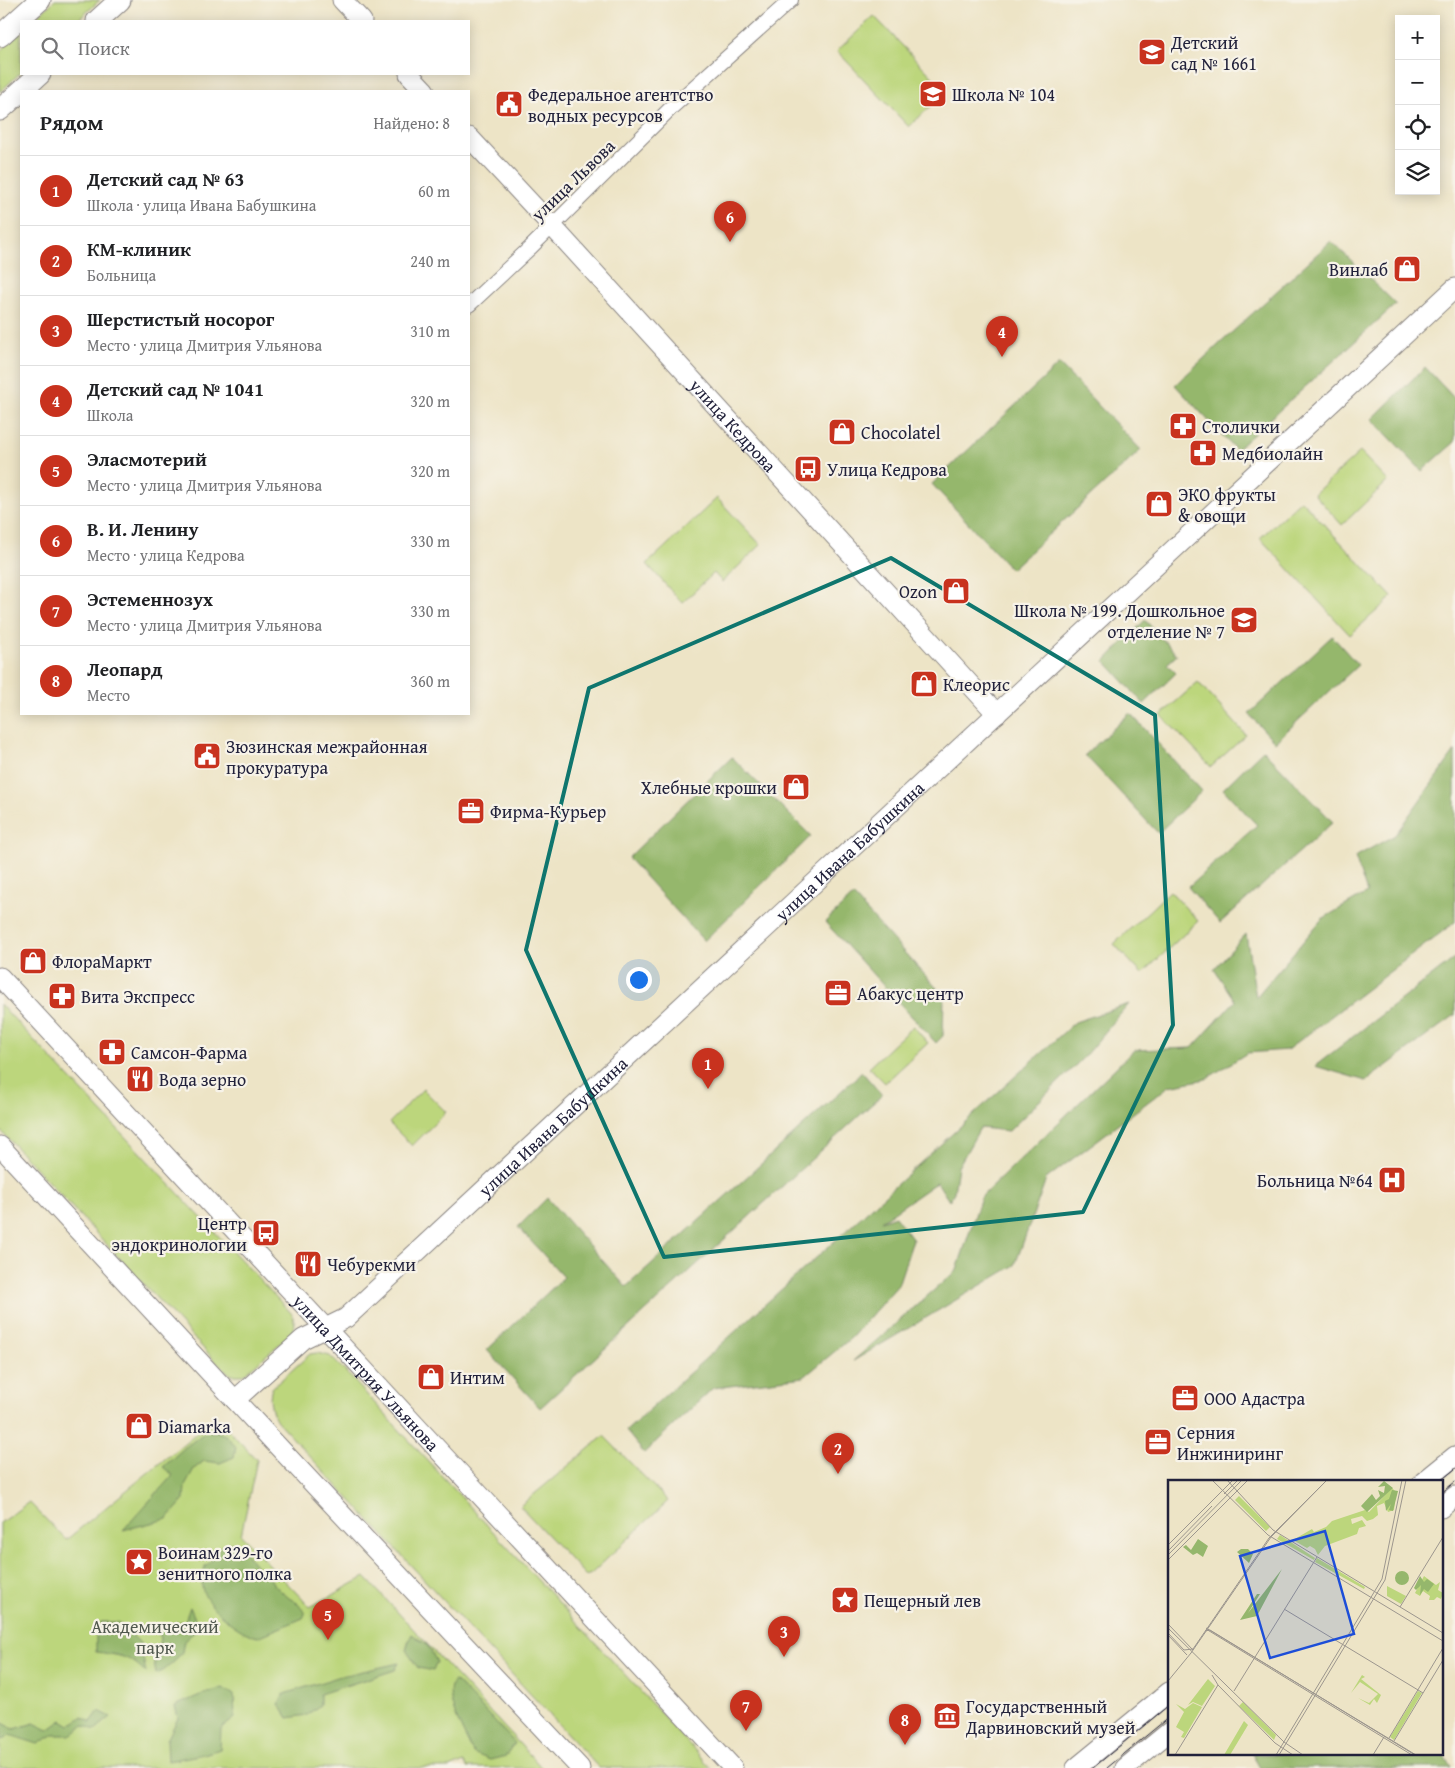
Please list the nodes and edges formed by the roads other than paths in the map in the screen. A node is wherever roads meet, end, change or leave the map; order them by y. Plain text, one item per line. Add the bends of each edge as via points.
1 (40, 0) edge
2 (120, 0) edge
3 (342, 0) edge
4 (791, 0) edge
5 (98, 20) edge
6 (361, 20) edge
7 (0, 36) edge
8 (39, 75) edge
9 (410, 75) edge
10 (22, 90) edge
11 (425, 90) edge
12 (20, 92) edge
13 (0, 110) edge
14 (470, 138) edge
15 (552, 226) junction
16 (1455, 288) edge
17 (470, 303) edge
18 (997, 714) junction
19 (0, 977) edge
20 (0, 1146) edge
21 (325, 1328) junction
22 (235, 1400) junction
23 (1455, 1456) edge
24 (1425, 1480) edge
25 (1455, 1496) edge
26 (1442, 1507) edge
27 (1168, 1693) edge
28 (1168, 1733) edge
29 (580, 1768) edge
30 (733, 1768) edge
31 (1076, 1768) edge
32 (1125, 1768) edge

1 - 7 main road
2 - 5 main road
3 - 6 street
4 - 15 street, улица Львова via 672,107
8 - 10 main road
9 - 11 street
12 - 13 main road
14 - 15 street, улица Кедрова
15 - 17 street, улица Львова
15 - 18 street, улица Кедрова
16 - 18 street, улица Ивана Бабушкина
18 - 21 street, улица Ивана Бабушкина via 352,1313
19 - 21 street, улица Дмитрия Ульянова
20 - 22 street
21 - 22 street, улица Ивана Бабушкина via 303,1339
21 - 30 street, улица Дмитрия Ульянова
22 - 29 street
23 - 24 street
25 - 26 street
27 - 31 street
28 - 32 street

